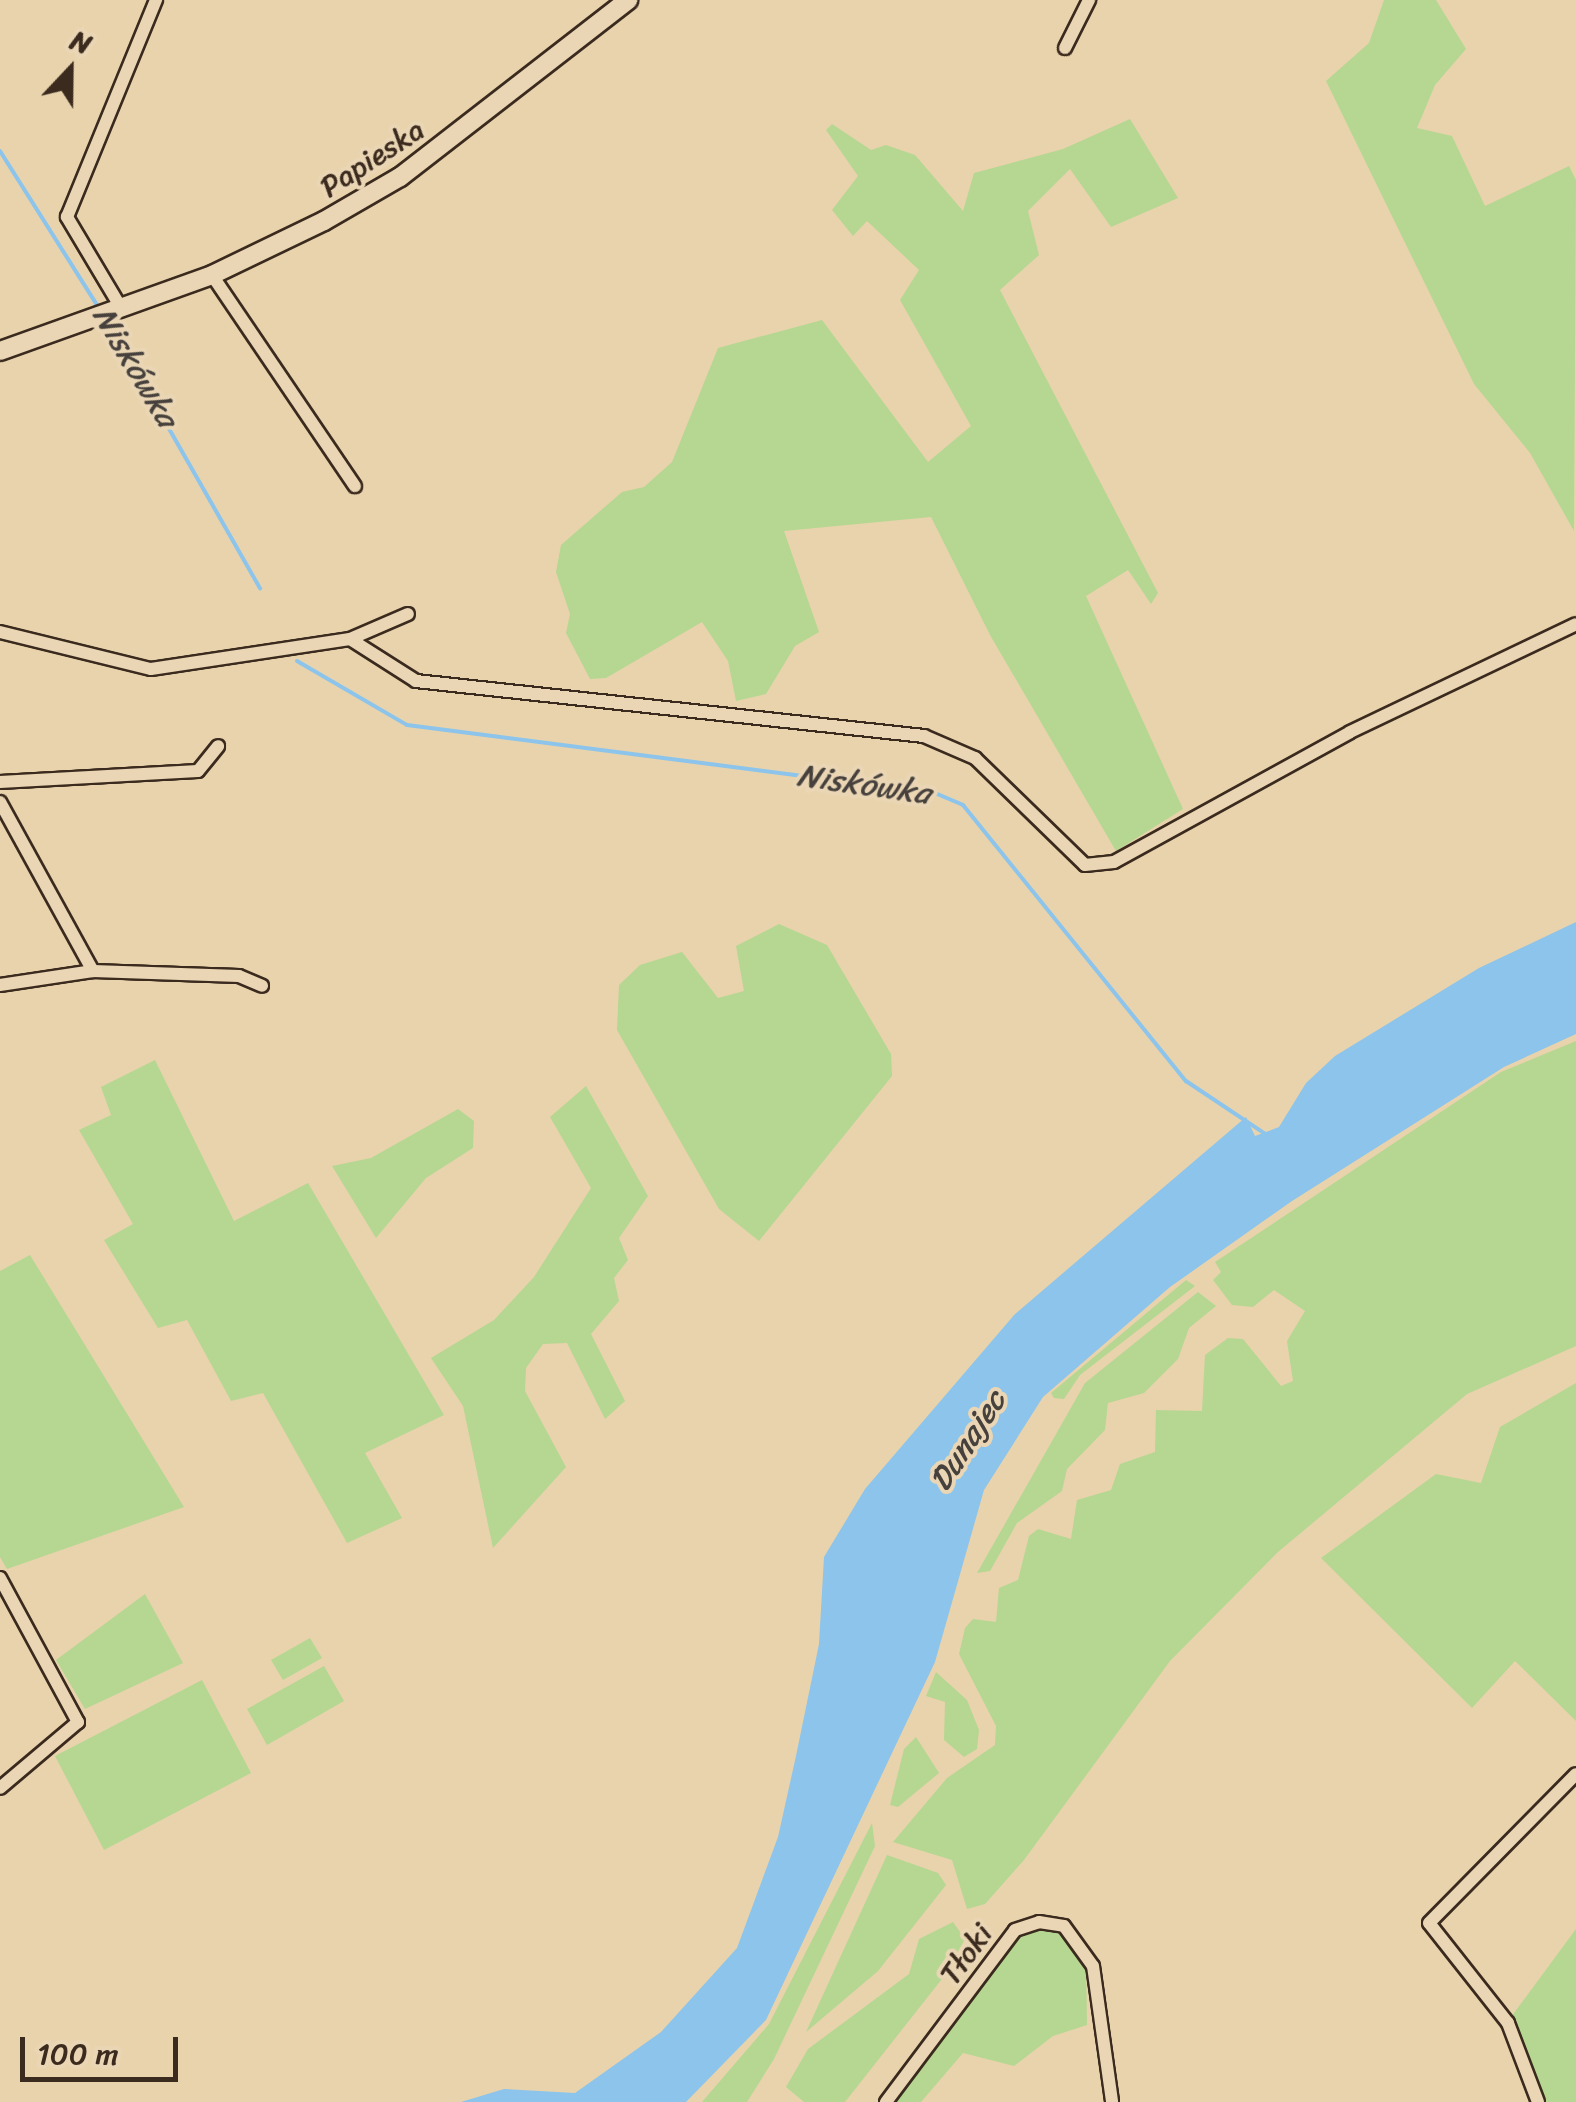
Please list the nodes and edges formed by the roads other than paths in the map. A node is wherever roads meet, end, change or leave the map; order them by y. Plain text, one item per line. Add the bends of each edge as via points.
1 (156, 0) edge
2 (628, 0) edge
3 (1089, 0) edge
4 (1065, 48) dead end
5 (212, 275) junction
6 (118, 307) junction
7 (0, 351) edge
8 (355, 486) dead end
9 (408, 614) dead end
10 (1576, 624) edge
11 (0, 632) edge
12 (350, 638) junction
13 (218, 746) dead end
14 (0, 782) edge
15 (0, 802) edge
16 (93, 971) junction
17 (0, 985) edge
18 (262, 986) dead end
19 (0, 1578) edge
20 (1576, 1774) edge
21 (0, 1788) edge
22 (886, 2102) edge
23 (1112, 2102) edge
24 (1538, 2102) edge

1 - 6 street via 67,218
2 - 5 street, Papieska via 400,176
3 - 4 street
5 - 6 street, Papieska
5 - 8 street
6 - 7 street, Papieska
9 - 12 street
10 - 12 street via 1439,686 1114,862 1085,864 975,758 924,736 416,681
11 - 12 street via 151,670 302,640
13 - 14 street via 198,771
15 - 16 street
16 - 17 street
16 - 18 street via 239,976
19 - 21 street via 78,1722
20 - 24 street via 1428,1923 1508,2023
22 - 23 street, Tłoki via 1015,1930 1039,1922 1064,1926 1093,1966

